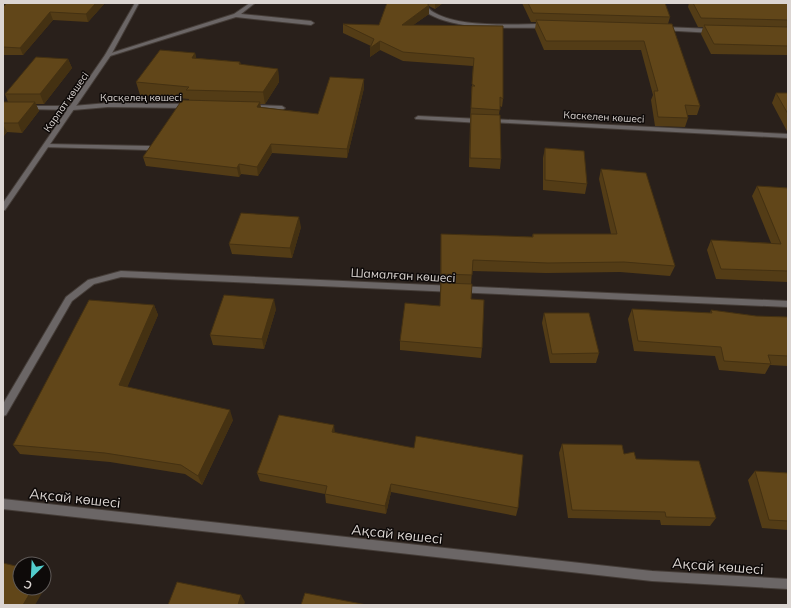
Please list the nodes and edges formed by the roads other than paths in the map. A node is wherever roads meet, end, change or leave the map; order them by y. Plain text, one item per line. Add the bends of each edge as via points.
1 (137, 3) edge
2 (253, 3) edge
3 (420, 3) edge
4 (236, 15) junction
5 (311, 23) dead end
6 (551, 26) edge
7 (654, 29) edge
8 (717, 31) edge
9 (108, 56) junction
10 (195, 106) edge
11 (243, 107) edge
12 (17, 108) edge
13 (73, 108) junction
14 (282, 108) edge
15 (418, 118) dead end
16 (788, 136) edge
17 (46, 146) junction
18 (149, 148) edge
19 (3, 208) edge
20 (788, 304) edge
21 (3, 412) edge
22 (3, 504) edge
23 (788, 584) edge

1 - 9 street, Карпат көшесі
2 - 4 street
3 - 6 street via 431,13 453,20 480,24
4 - 5 street
4 - 9 street
7 - 8 street
9 - 13 street, Карпат көшесі
10 - 13 street, Қасқелең көшесі via 108,105
11 - 14 street
12 - 13 street
13 - 17 street, Карпат көшесі
15 - 16 street, Каскелен көшесі
17 - 18 street
17 - 19 street, Карпат көшесі
20 - 21 street, Шамалған көшесі via 121,274 91,282 69,299
22 - 23 street, Ақсай көшесі via 652,576

